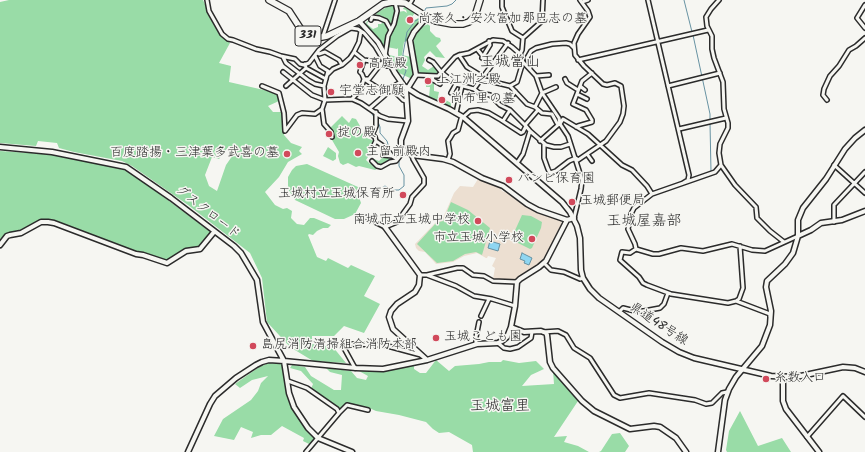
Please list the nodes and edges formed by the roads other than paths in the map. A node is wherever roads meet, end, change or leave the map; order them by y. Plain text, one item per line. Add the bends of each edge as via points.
1 (207, 0) edge
2 (269, 0) edge
3 (335, 0) edge
4 (480, 0) edge
5 (502, 0) edge
6 (543, 0) edge
7 (588, 0) edge
8 (648, 0) edge
9 (719, 0) edge
10 (394, 1) junction
11 (581, 1) edge
12 (411, 3) edge
13 (865, 4) edge
14 (424, 15) junction
15 (370, 20) dead end
16 (359, 21) junction
17 (350, 27) junction
18 (865, 28) edge
19 (391, 30) junction
20 (708, 30) junction
21 (361, 31) junction
22 (322, 37) junction
23 (522, 38) junction
24 (865, 38) edge
25 (489, 42) junction
26 (658, 42) junction
27 (508, 43) junction
28 (323, 47) junction
29 (574, 48) junction
30 (477, 49) junction
31 (325, 52) junction
32 (354, 52) junction
33 (318, 53) junction
34 (520, 54) junction
35 (459, 55) junction
36 (315, 56) junction
37 (385, 56) junction
38 (283, 57) junction
39 (482, 58) junction
40 (364, 60) junction
41 (429, 60) dead end
42 (578, 60) junction
43 (384, 62) junction
44 (523, 62) junction
45 (342, 64) junction
46 (380, 65) junction
47 (390, 65) junction
48 (306, 66) junction
49 (491, 66) junction
50 (531, 71) junction
51 (284, 72) dead end
52 (441, 72) junction
53 (720, 73) junction
54 (299, 74) junction
55 (592, 74) junction
56 (327, 75) junction
57 (416, 75) junction
58 (549, 75) dead end
59 (432, 76) junction
60 (536, 76) junction
61 (326, 79) junction
62 (364, 79) junction
63 (483, 79) junction
64 (565, 79) dead end
65 (293, 80) junction
66 (401, 82) junction
67 (440, 84) dead end
68 (456, 84) junction
69 (262, 86) dead end
70 (286, 86) dead end
71 (324, 86) junction
72 (462, 86) junction
73 (510, 86) junction
74 (580, 86) junction
75 (668, 86) junction
76 (556, 87) dead end
77 (407, 88) junction
78 (474, 89) junction
79 (586, 90) dead end
80 (515, 91) junction
81 (395, 92) junction
82 (577, 92) junction
83 (451, 93) dead end
84 (542, 93) junction
85 (385, 95) junction
86 (352, 99) junction
87 (587, 99) dead end
88 (325, 100) junction
89 (510, 100) dead end
90 (827, 100) dead end
91 (406, 101) junction
92 (535, 107) junction
93 (322, 109) junction
94 (510, 110) junction
95 (538, 110) junction
96 (374, 113) junction
97 (456, 113) junction
98 (463, 117) junction
99 (726, 118) junction
100 (408, 121) junction
101 (503, 121) junction
102 (559, 124) junction
103 (526, 126) junction
104 (576, 127) junction
105 (679, 130) junction
106 (865, 130) edge
107 (530, 132) junction
108 (332, 137) dead end
109 (376, 141) junction
110 (540, 141) junction
111 (544, 144) junction
112 (570, 144) junction
113 (600, 144) junction
114 (0, 147) edge
115 (373, 147) dead end
116 (404, 151) junction
117 (587, 154) junction
118 (383, 155) dead end
119 (412, 155) junction
120 (392, 156) junction
121 (398, 159) junction
122 (575, 159) junction
123 (448, 160) junction
124 (592, 160) dead end
125 (372, 161) dead end
126 (517, 163) junction
127 (721, 165) junction
128 (834, 165) junction
129 (865, 172) edge
130 (683, 183) junction
131 (854, 183) junction
132 (652, 194) junction
133 (865, 194) edge
134 (865, 212) edge
135 (365, 217) dead end
136 (574, 218) junction
137 (567, 220) junction
138 (834, 222) junction
139 (384, 227) junction
140 (214, 232) junction
141 (798, 236) junction
142 (784, 242) junction
143 (0, 245) edge
144 (740, 246) junction
145 (636, 249) junction
146 (544, 263) junction
147 (420, 275) junction
148 (427, 275) junction
149 (584, 278) junction
150 (517, 282) junction
151 (668, 293) junction
152 (489, 299) junction
153 (736, 301) junction
154 (515, 306) junction
155 (619, 312) junction
156 (481, 316) dead end
157 (771, 317) junction
158 (479, 322) dead end
159 (511, 327) junction
160 (532, 332) junction
161 (543, 332) junction
162 (498, 343) junction
163 (476, 344) junction
164 (426, 358) junction
165 (284, 361) junction
166 (356, 368) junction
167 (743, 370) junction
168 (865, 372) edge
169 (783, 377) junction
170 (288, 381) junction
171 (728, 392) junction
172 (368, 410) dead end
173 (339, 413) junction
174 (865, 417) edge
175 (807, 437) junction
176 (318, 438) junction
177 (188, 452) edge
178 (306, 452) edge
179 (352, 452) edge
180 (686, 452) edge
181 (718, 452) edge
182 (819, 452) edge

1 - 38 street via 209,11 222,34 228,39
2 - 22 highway, 331 via 289,11 304,34 312,38
3 - 22 street
4 - 14 highway via 475,16 464,24 445,23
5 - 23 street via 502,7 512,31
6 - 23 street via 542,21
7 - 11 street
8 - 26 street
9 - 20 street via 706,17
10 - 12 highway
10 - 16 highway, 331 via 384,4
10 - 19 street via 397,11
11 - 29 street via 590,17 578,34
12 - 14 highway
13 - 18 street via 857,18
14 - 57 street via 410,40
15 - 19 street via 374,17 380,18 386,21
16 - 17 highway, 331
16 - 37 street, 県道48号線 via 378,42
17 - 21 street
17 - 22 highway, 331
17 - 28 street
19 - 37 street
20 - 26 street
20 - 53 street via 712,36 712,49
21 - 32 street
21 - 43 street via 375,46
23 - 34 street
24 - 90 street via 849,50 830,76 823,96
25 - 27 street via 498,40
25 - 30 street
25 - 39 street via 490,45
26 - 42 street
26 - 75 street
27 - 34 street
27 - 49 street
28 - 31 street
28 - 33 street
29 - 42 street
29 - 50 street via 566,43 536,48 527,58
30 - 35 street via 469,54
30 - 39 street
31 - 33 street
31 - 45 street
32 - 40 street
32 - 45 street
33 - 36 street
34 - 44 street
35 - 52 street
35 - 63 street via 467,67
36 - 48 street
36 - 56 street via 320,66 328,71
37 - 47 street, 県道48号線
38 - 48 street via 295,59
38 - 54 street
39 - 49 street
40 - 46 street
40 - 62 street via 360,72
41 - 52 street
42 - 55 street
43 - 46 street
43 - 47 street via 387,66
44 - 50 street
44 - 73 street via 517,82
45 - 56 street
46 - 62 street via 369,79
47 - 66 street, 県道48号線
48 - 54 street
48 - 61 street
49 - 63 street
50 - 60 street
51 - 65 street
52 - 59 street via 438,76
52 - 68 street
53 - 75 street
53 - 99 street
54 - 65 street
54 - 71 street via 315,84
55 - 74 street via 585,78
55 - 113 street via 603,84 619,84 622,89 624,110 620,122 606,141
56 - 61 street
57 - 59 street
57 - 77 street
58 - 60 street
59 - 67 street via 433,80
60 - 84 street
61 - 71 street
62 - 85 street
62 - 86 street via 361,89
63 - 73 street
63 - 78 street
64 - 82 street
65 - 70 street
65 - 88 street via 312,95
66 - 77 street, 県道48号線
66 - 81 street via 392,87
68 - 72 street
68 - 83 street
69 - 93 street via 279,93 285,131 297,115 317,113
71 - 88 street
72 - 78 street
72 - 97 street
73 - 80 street
74 - 79 street
74 - 82 street
75 - 105 street
76 - 84 street
77 - 81 street
77 - 91 street
77 - 97 street, 県道48号線
78 - 94 street via 490,95
80 - 89 street
80 - 92 street via 527,104
81 - 85 street via 387,92
81 - 91 street
82 - 87 street
82 - 104 street via 573,104 586,110 592,122
84 - 92 street
84 - 102 street via 559,118
85 - 96 street
86 - 88 street
86 - 96 street
88 - 93 street
91 - 100 street
92 - 95 street
93 - 108 street via 324,124
94 - 101 street
94 - 103 street
95 - 102 street via 552,114
95 - 103 street
96 - 100 street via 388,119
96 - 109 street via 376,126 372,133
97 - 98 street, 県道48号線
98 - 101 street via 470,111 478,110
98 - 123 street via 458,130 453,132 448,141 451,151
98 - 126 street, 県道48号線
99 - 105 street
99 - 127 street via 728,128 720,144 719,153
100 - 116 street via 400,146
101 - 103 street via 521,133
102 - 104 street via 563,120
102 - 110 street
102 - 112 street
103 - 107 street
104 - 113 street
105 - 130 street via 689,175 688,180
106 - 128 street via 844,149
107 - 110 street
107 - 126 street via 526,147
109 - 115 street
109 - 120 street
110 - 111 street
111 - 112 street via 554,147
111 - 122 street via 544,158 550,173
112 - 122 street
113 - 117 street
113 - 132 street via 622,165 632,170
114 - 140 street, グスクロード via 52,152 126,167
116 - 119 street
116 - 121 street
117 - 122 street via 578,160
117 - 124 street
118 - 120 street
119 - 123 street
119 - 139 street via 424,178 424,184 412,197 397,222
120 - 121 street
121 - 125 street via 378,167
122 - 136 street via 582,184
123 - 137 street via 503,186 532,207
126 - 136 street, 県道48号線 via 562,202
127 - 130 street via 715,172
127 - 142 street via 735,185 756,207 757,218
128 - 131 street
128 - 141 street via 800,214
129 - 131 street
130 - 132 street
131 - 133 street
131 - 138 street via 834,205
132 - 145 street via 631,214 628,229
134 - 138 street
135 - 139 street
136 - 137 street
136 - 149 street, 県道48号線 via 579,234
137 - 146 street
138 - 141 street via 821,224
139 - 147 street
140 - 143 street via 200,249 186,251 167,263 48,222 41,222 20,233 7,236
140 - 165 street, グスクロード via 238,250 254,273 259,285 263,322
141 - 142 street
141 - 157 street via 785,264 767,281
142 - 144 street via 765,251
144 - 145 street via 732,244 703,250 681,248 660,254
144 - 153 street via 743,288
145 - 151 street via 630,253 622,252 621,262 643,283
146 - 149 street via 551,270
146 - 150 street
147 - 148 street
147 - 164 street via 415,292 397,304 389,317 393,329
148 - 150 street via 462,268 473,275 484,276 493,281
148 - 152 street via 474,296
149 - 155 street, 県道48号線 via 594,293
150 - 154 street
151 - 153 street via 728,303
151 - 155 street via 660,308 644,311 623,308
152 - 154 street
152 - 156 street
153 - 157 street via 770,314
154 - 159 street
155 - 167 street, 県道48号線 via 685,355
157 - 167 street via 762,346
158 - 163 street
159 - 160 street
159 - 162 street via 507,337
160 - 161 street
160 - 162 street via 531,338 518,347 504,348
161 - 171 street via 558,331 566,335 574,348 590,358 614,395 620,398 649,393 706,404 722,392
161 - 180 street via 548,335 549,357 553,368 582,401 594,411 630,429 660,427 676,438
162 - 163 street
163 - 164 street
164 - 166 street via 383,369
164 - 166 street via 384,345 344,345
165 - 166 street
165 - 170 street, グスクロード
165 - 177 street via 269,360 256,365 219,392 210,404
167 - 169 street, 県道48号線
167 - 171 street via 733,381
168 - 169 street, 県道48号線 via 843,367 800,377
169 - 175 street via 783,401 786,409
170 - 173 street via 307,388
170 - 176 street, グスクロード via 294,407
171 - 181 street
172 - 173 street via 347,405
173 - 176 street
174 - 175 street via 843,396
175 - 182 street
176 - 178 street
176 - 179 street, グスクロード

